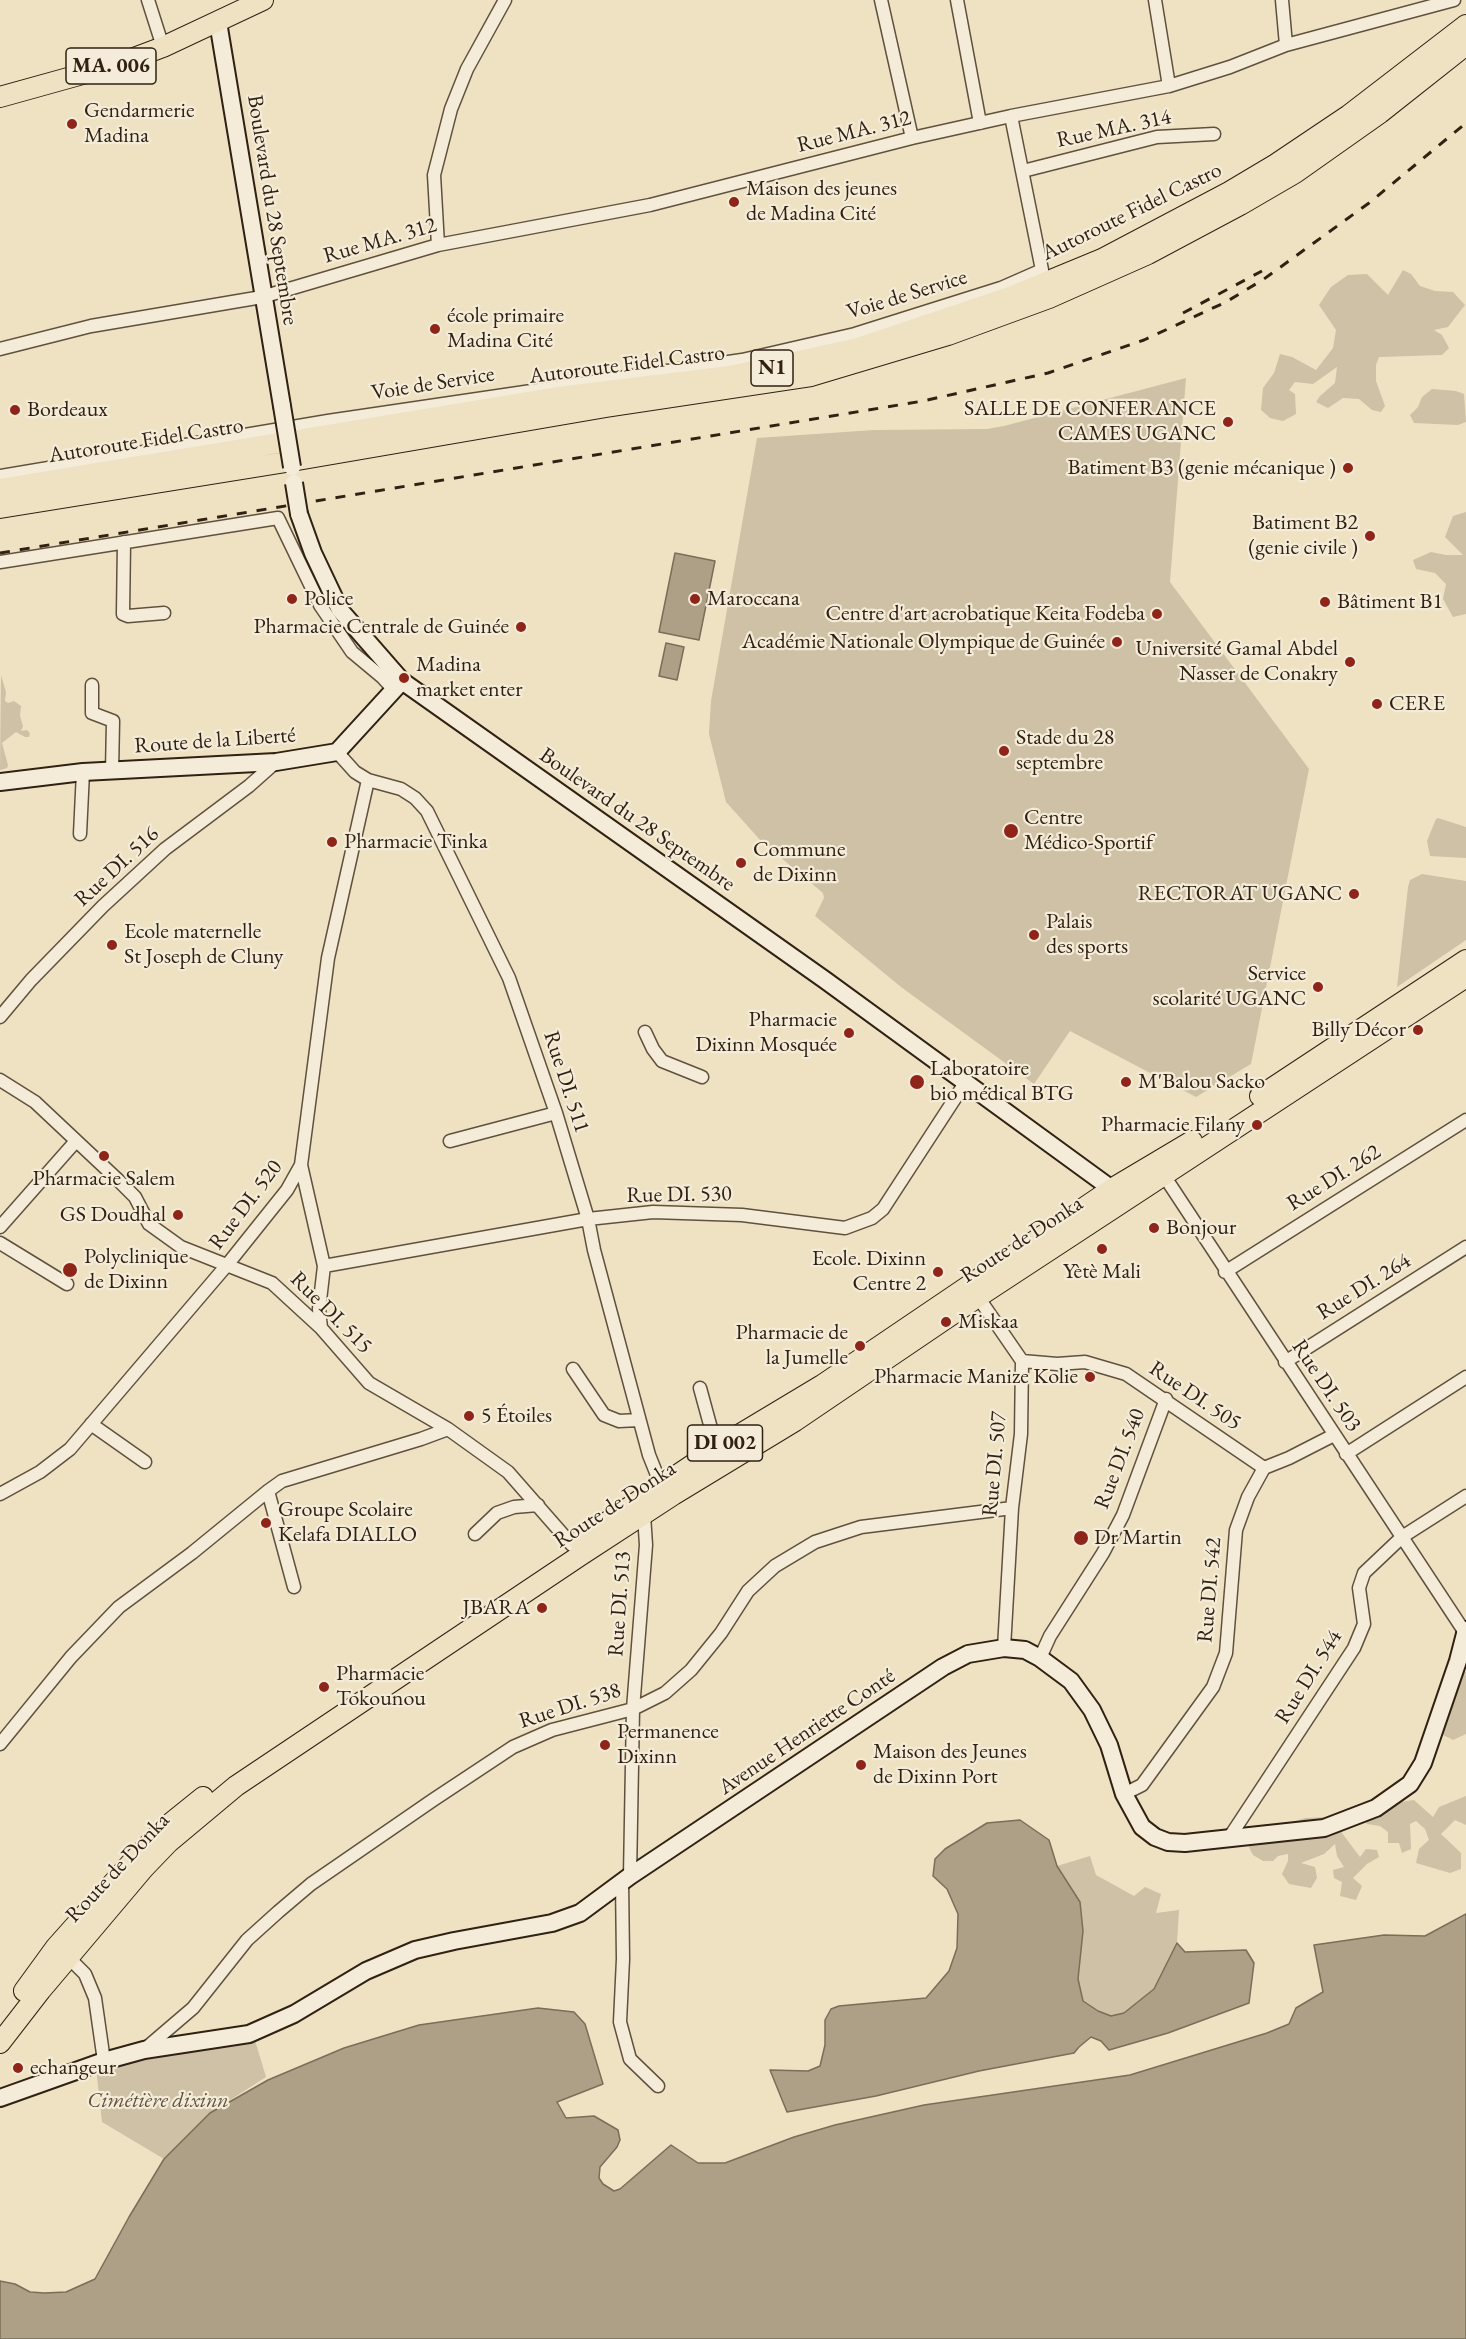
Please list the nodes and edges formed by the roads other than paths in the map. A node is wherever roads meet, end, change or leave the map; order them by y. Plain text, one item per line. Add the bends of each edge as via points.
1 (148, 0) edge
2 (263, 0) edge
3 (505, 0) edge
4 (881, 0) edge
5 (957, 0) edge
6 (1155, 0) edge
7 (1282, 0) edge
8 (1454, 0) edge
9 (218, 22) junction
10 (1466, 25) edge
11 (1286, 45) junction
12 (1466, 45) edge
13 (163, 47) junction
14 (1169, 86) junction
15 (0, 97) edge
16 (1011, 116) junction
17 (980, 123) junction
18 (1214, 134) dead end
19 (912, 138) junction
20 (1023, 171) junction
21 (1229, 192) junction
22 (438, 245) junction
23 (1042, 270) junction
24 (262, 297) junction
25 (0, 349) edge
26 (811, 376) junction
27 (293, 474) junction
28 (0, 476) edge
29 (0, 489) edge
30 (0, 508) edge
31 (0, 514) edge
32 (124, 542) junction
33 (0, 562) edge
34 (164, 613) dead end
35 (92, 685) dead end
36 (398, 686) junction
37 (337, 752) junction
38 (276, 762) junction
39 (83, 772) junction
40 (112, 772) junction
41 (368, 780) junction
42 (0, 782) edge
43 (80, 834) dead end
44 (1466, 960) edge
45 (1466, 977) edge
46 (0, 1017) edge
47 (645, 1032) dead end
48 (702, 1077) dead end
49 (0, 1080) edge
50 (965, 1083) junction
51 (556, 1113) junction
52 (1466, 1120) edge
53 (76, 1141) junction
54 (450, 1141) dead end
55 (301, 1166) junction
56 (1159, 1169) junction
57 (1119, 1194) junction
58 (588, 1219) junction
59 (0, 1227) edge
60 (0, 1243) edge
61 (1466, 1247) edge
62 (227, 1265) junction
63 (324, 1266) junction
64 (1225, 1272) junction
65 (67, 1284) dead end
66 (978, 1297) junction
67 (321, 1328) junction
68 (1022, 1362) junction
69 (1285, 1362) junction
70 (573, 1369) dead end
71 (1466, 1377) edge
72 (700, 1388) dead end
73 (1166, 1399) junction
74 (639, 1420) junction
75 (91, 1424) junction
76 (448, 1429) junction
77 (1334, 1435) junction
78 (722, 1445) junction
79 (1346, 1454) junction
80 (145, 1462) dead end
81 (1264, 1468) junction
82 (661, 1485) junction
83 (268, 1491) junction
84 (0, 1494) edge
85 (1466, 1496) edge
86 (538, 1505) junction
87 (1012, 1508) junction
88 (644, 1515) junction
89 (475, 1534) dead end
90 (1402, 1538) junction
91 (572, 1545) junction
92 (294, 1587) dead end
93 (1465, 1631) edge
94 (1004, 1648) junction
95 (1040, 1658) junction
96 (633, 1709) junction
97 (0, 1744) edge
98 (1124, 1794) junction
99 (1229, 1838) junction
100 (626, 1879) junction
101 (68, 1957) junction
102 (36, 1986) junction
103 (0, 2021) edge
104 (0, 2043) edge
105 (144, 2050) junction
106 (104, 2061) junction
107 (658, 2086) dead end
108 (0, 2098) edge

1 - 13 street
2 - 9 main road
3 - 22 street via 450,109 434,175
4 - 19 street
5 - 17 street
6 - 14 street
7 - 11 street
8 - 11 street, Rue MA. 312
9 - 13 main road, MA. 006
9 - 24 main road, Boulevard du 28 Septembre
10 - 21 main road, Autoroute Fidel Castro / N1 via 1349,115
11 - 14 street, Rue MA. 312
12 - 26 main road, Autoroute Fidel Castro / N1 via 1295,172 1148,254 1038,303
13 - 15 main road, MA. 006 via 116,65
14 - 16 street, Rue MA. 312
16 - 17 street, Rue MA. 312
16 - 20 street
17 - 19 street, Rue MA. 312
18 - 20 street, Rue MA. 314 via 1157,137
19 - 22 street, Rue MA. 312 via 650,205
20 - 23 street
21 - 23 main road via 1151,228
21 - 29 main road, Autoroute Fidel Castro / N1 via 1101,259 1010,297 858,348 730,376 558,397
22 - 24 street, Rue MA. 312
23 - 28 street, Voie de Service via 1001,288 855,334 767,355
24 - 25 street, Rue MA. 312 via 91,326
24 - 27 main road, Boulevard du 28 Septembre, bridge
26 - 27 main road via 683,406
26 - 30 main road, Autoroute Fidel Castro / N1
27 - 31 main road via 87,508
27 - 36 main road, Boulevard du 28 Septembre, bridge via 299,514 340,610
32 - 33 street
32 - 34 street via 123,614
32 - 36 street via 278,518 320,604 352,652
35 - 40 street via 92,713 112,721 114,727
36 - 37 main road
36 - 50 main road, Boulevard du 28 Septembre via 825,980
37 - 38 main road, Route de la Liberté
37 - 41 street, Rue DI. 511
38 - 40 main road, Route de la Liberté
38 - 46 street, Rue DI. 516 via 141,870 31,980
39 - 40 main road, Route de la Liberté
39 - 42 main road, Route de la Liberté
39 - 43 street
41 - 51 street, Rue DI. 511 via 401,789 427,811 509,978
41 - 55 street, Rue DI. 520 via 328,958
44 - 56 main road, Route de Donka / DI 002 via 1199,1136
45 - 56 main road, Route de Donka / DI 002
47 - 48 street via 662,1061
49 - 53 street, Rue DI. 515 via 35,1102
50 - 57 main road, Boulevard du 28 Septembre
50 - 58 street, Rue DI. 530 via 883,1209 860,1223 845,1228 742,1215 653,1212
51 - 54 street
51 - 58 street, Rue DI. 511
52 - 64 street, Rue DI. 262
53 - 59 street
53 - 62 street, Rue DI. 515 via 135,1197 149,1224 181,1248
55 - 62 street, Rue DI. 520 via 287,1190
55 - 63 street
56 - 57 main road, Route de Donka / DI 002
56 - 64 street, Rue DI. 503
57 - 66 main road, Route de Donka / DI 002
57 - 78 main road, Route de Donka / DI 002
58 - 63 street, Rue DI. 530
58 - 74 street, Rue DI. 511
60 - 65 street
61 - 69 street, Rue DI. 264
62 - 67 street, Rue DI. 515 via 272,1284
62 - 75 street, Rue DI. 520
63 - 67 street
64 - 69 street, Rue DI. 503
66 - 68 street
66 - 88 main road, Route de Donka / DI 002 via 795,1421
67 - 76 street, Rue DI. 515 via 369,1383
68 - 73 street, Rue DI. 505 via 1085,1362 1126,1374
68 - 87 street, Rue DI. 507 via 1021,1434
69 - 77 street, Rue DI. 503
70 - 74 street via 604,1415 619,1421
71 - 79 street
72 - 78 street via 712,1432
73 - 81 street, Rue DI. 505
73 - 95 street, Rue DI. 540 via 1123,1515
74 - 82 street, Rue DI. 511
75 - 80 street
75 - 84 street, Rue DI. 520 via 46,1468
76 - 83 street via 282,1481
76 - 86 street, Rue DI. 515 via 508,1472
77 - 79 street, Rue DI. 503
77 - 81 street
78 - 82 main road, Route de Donka / DI 002
79 - 90 street, Rue DI. 503
81 - 98 street, Rue DI. 542 via 1236,1530 1226,1653 1213,1687 1142,1785
82 - 91 main road, Route de Donka / DI 002
83 - 92 street
83 - 97 street via 119,1607
85 - 90 street, Rue DI. 544
86 - 89 street via 497,1513
86 - 91 street, Rue DI. 515
87 - 94 street, Rue DI. 507
87 - 96 street, Rue DI. 538 via 861,1527 815,1542 775,1566 748,1591 721,1633 665,1694
88 - 96 street, Rue DI. 513 via 646,1545
88 - 101 main road, Route de Donka / DI 002 via 236,1786 169,1842
90 - 93 street, Rue DI. 503
90 - 99 street, Rue DI. 544 via 1364,1573 1359,1588 1364,1624 1354,1648
91 - 102 main road, Route de Donka / DI 002 via 297,1736 208,1793 167,1826 56,1947
93 - 99 main road, Avenue Henriette Conté via 1423,1763 1410,1784 1376,1808 1324,1828
94 - 95 main road, Avenue Henriette Conté via 1025,1650
94 - 100 main road, Avenue Henriette Conté via 968,1654 943,1667
95 - 98 main road, Avenue Henriette Conté via 1071,1681 1092,1710 1109,1745
96 - 100 street, Rue DI. 513
96 - 105 street, Rue DI. 538 via 552,1730 513,1747 320,1878 248,1940 193,2008
98 - 99 main road, Avenue Henriette Conté via 1142,1827 1161,1840 1185,1843
100 - 105 main road, Avenue Henriette Conté via 580,1913 552,1923 415,1950 366,1971 294,2014 249,2034
100 - 107 street, Rue DI. 513 via 620,2022 630,2059
101 - 102 main road, Route de Donka / DI 002
101 - 106 street via 85,1974 95,1998
102 - 103 main road, Route de Donka
102 - 104 main road, Route de Donka
105 - 106 main road, Avenue Henriette Conté
106 - 108 main road, Avenue Henriette Conté

